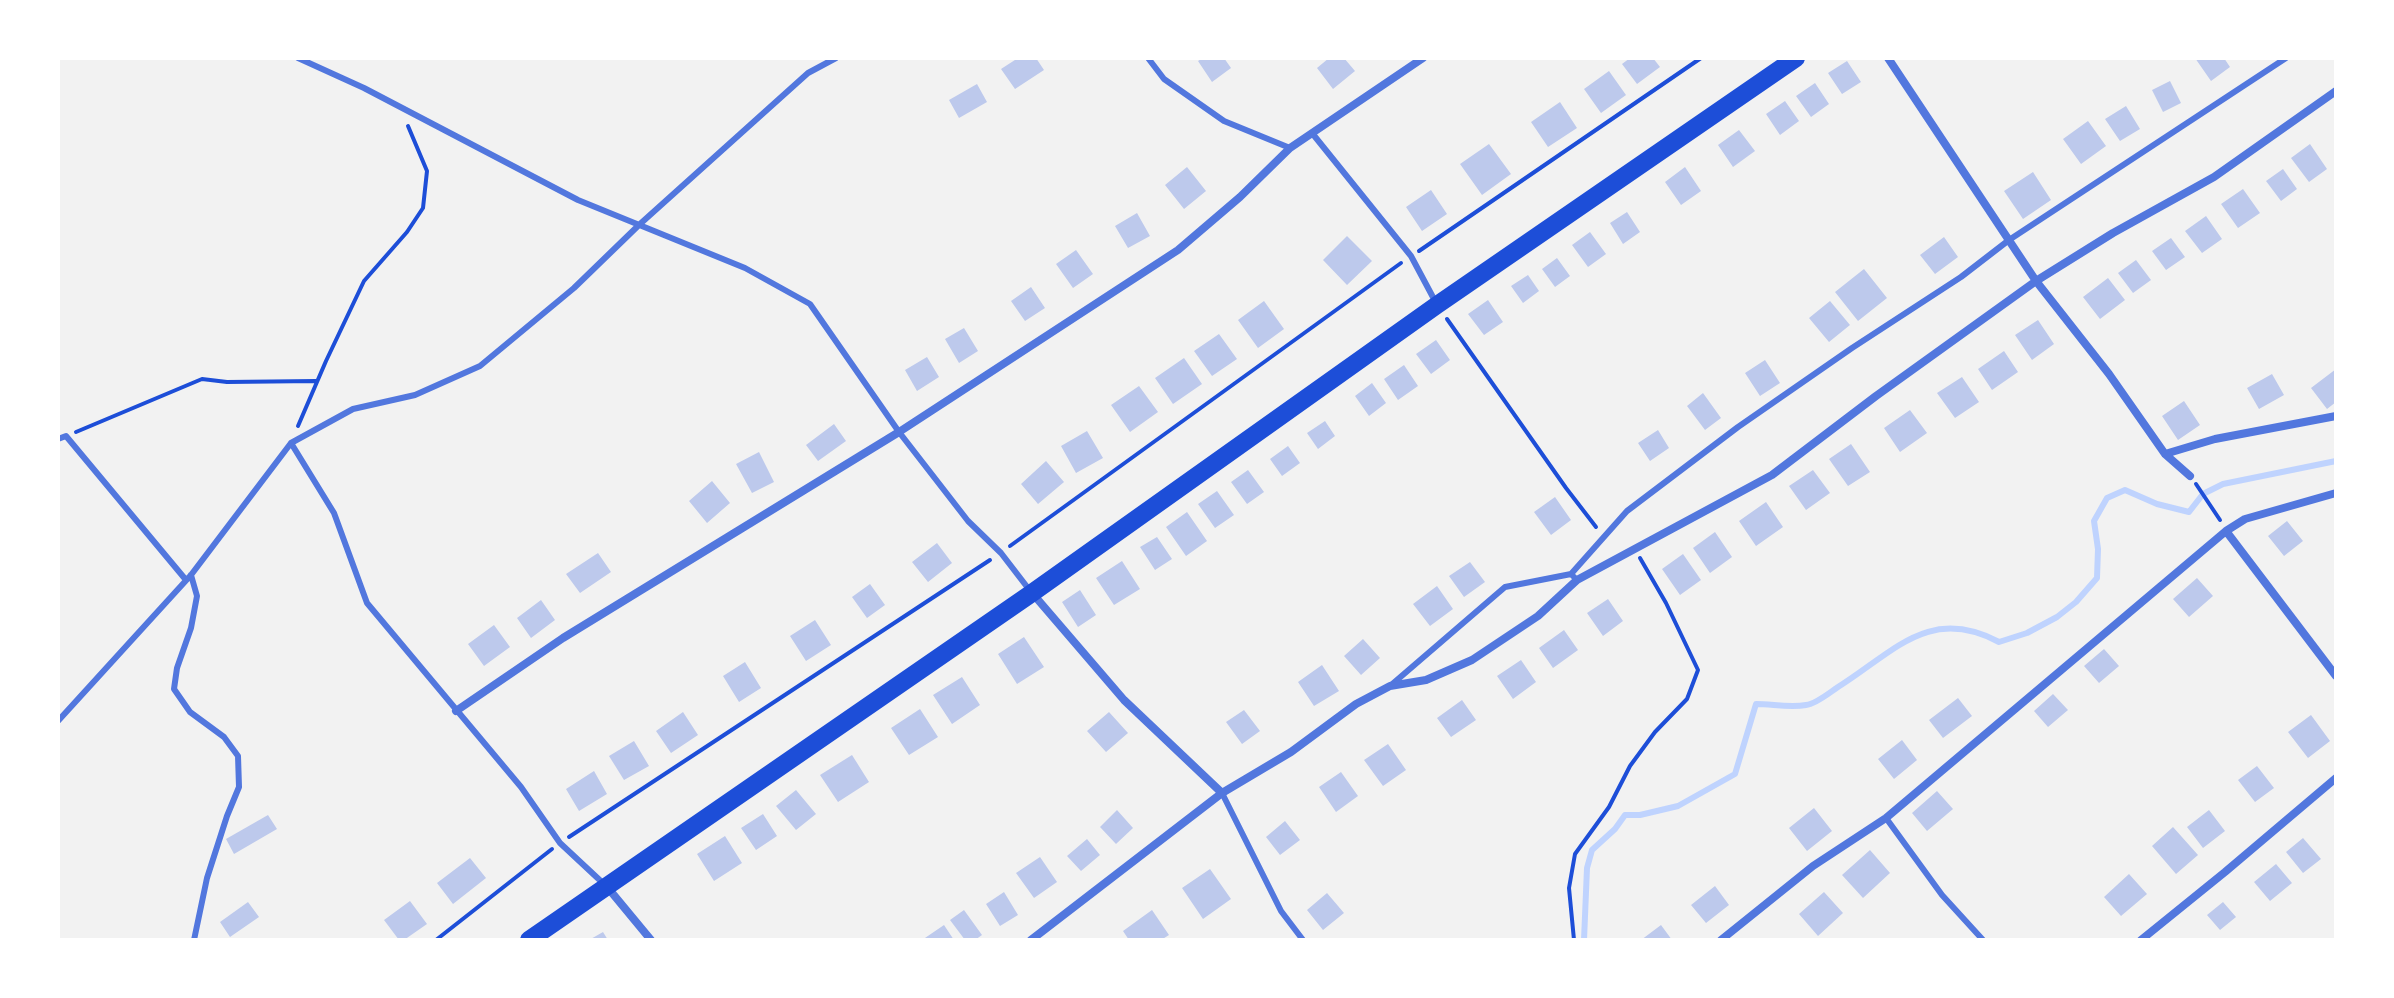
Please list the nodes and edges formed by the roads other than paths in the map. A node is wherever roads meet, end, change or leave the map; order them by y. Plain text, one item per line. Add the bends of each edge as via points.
1 (298, 58) edge
2 (836, 58) edge
3 (1148, 58) edge
4 (1423, 58) edge
5 (1796, 58) edge
6 (1888, 58) edge
7 (2286, 58) edge
8 (2336, 91) edge
9 (1312, 133) junction
10 (1290, 148) junction
11 (640, 224) junction
12 (2009, 240) junction
13 (2036, 281) junction
14 (1437, 305) junction
15 (2336, 416) edge
16 (899, 432) junction
17 (58, 439) edge
18 (291, 443) junction
19 (2165, 454) junction
20 (2190, 476) road end
21 (2336, 493) edge
22 (2226, 531) junction
23 (1574, 577) junction
24 (188, 578) junction
25 (1032, 593) junction
26 (2336, 676) edge
27 (1390, 686) junction
28 (456, 711) junction
29 (58, 721) edge
30 (2336, 778) edge
31 (1222, 793) junction
32 (1886, 818) junction
33 (608, 888) junction
34 (194, 940) edge
35 (529, 940) edge
36 (651, 940) edge
37 (1031, 940) edge
38 (1303, 940) edge
39 (1721, 940) edge
40 (1983, 940) edge
41 (2141, 940) edge

1 - 11 lane via 578,200
2 - 11 lane via 808,73
3 - 10 lane via 1164,79 1224,121
4 - 9 street
5 - 14 main road
6 - 12 street
7 - 12 lane
8 - 13 street via 2214,177
9 - 10 street
9 - 14 lane via 1411,256
10 - 16 street via 1178,250
11 - 16 lane via 745,268 810,304
11 - 18 lane via 574,288 480,366 415,395 353,409
12 - 13 street
12 - 23 lane via 1738,427 1627,511
13 - 19 street
13 - 23 street via 1772,475
14 - 25 main road
15 - 19 street
16 - 25 lane
16 - 28 street via 563,638
17 - 24 lane via 66,436
18 - 24 lane
18 - 28 lane via 334,513 367,603
19 - 20 street
21 - 22 street via 2245,519
22 - 26 street
22 - 32 street
23 - 27 street via 1538,616 1472,660 1426,680
23 - 27 lane via 1505,587
24 - 29 lane
24 - 34 lane via 197,596 174,689 190,712 224,737 238,756 239,787 207,878
25 - 31 street via 1124,700
25 - 33 main road
27 - 31 street
28 - 33 lane via 521,787 560,843
30 - 41 street
31 - 37 street
31 - 38 lane via 1281,911
32 - 39 street via 1813,866
32 - 40 lane via 1942,895
33 - 35 main road
33 - 36 street

